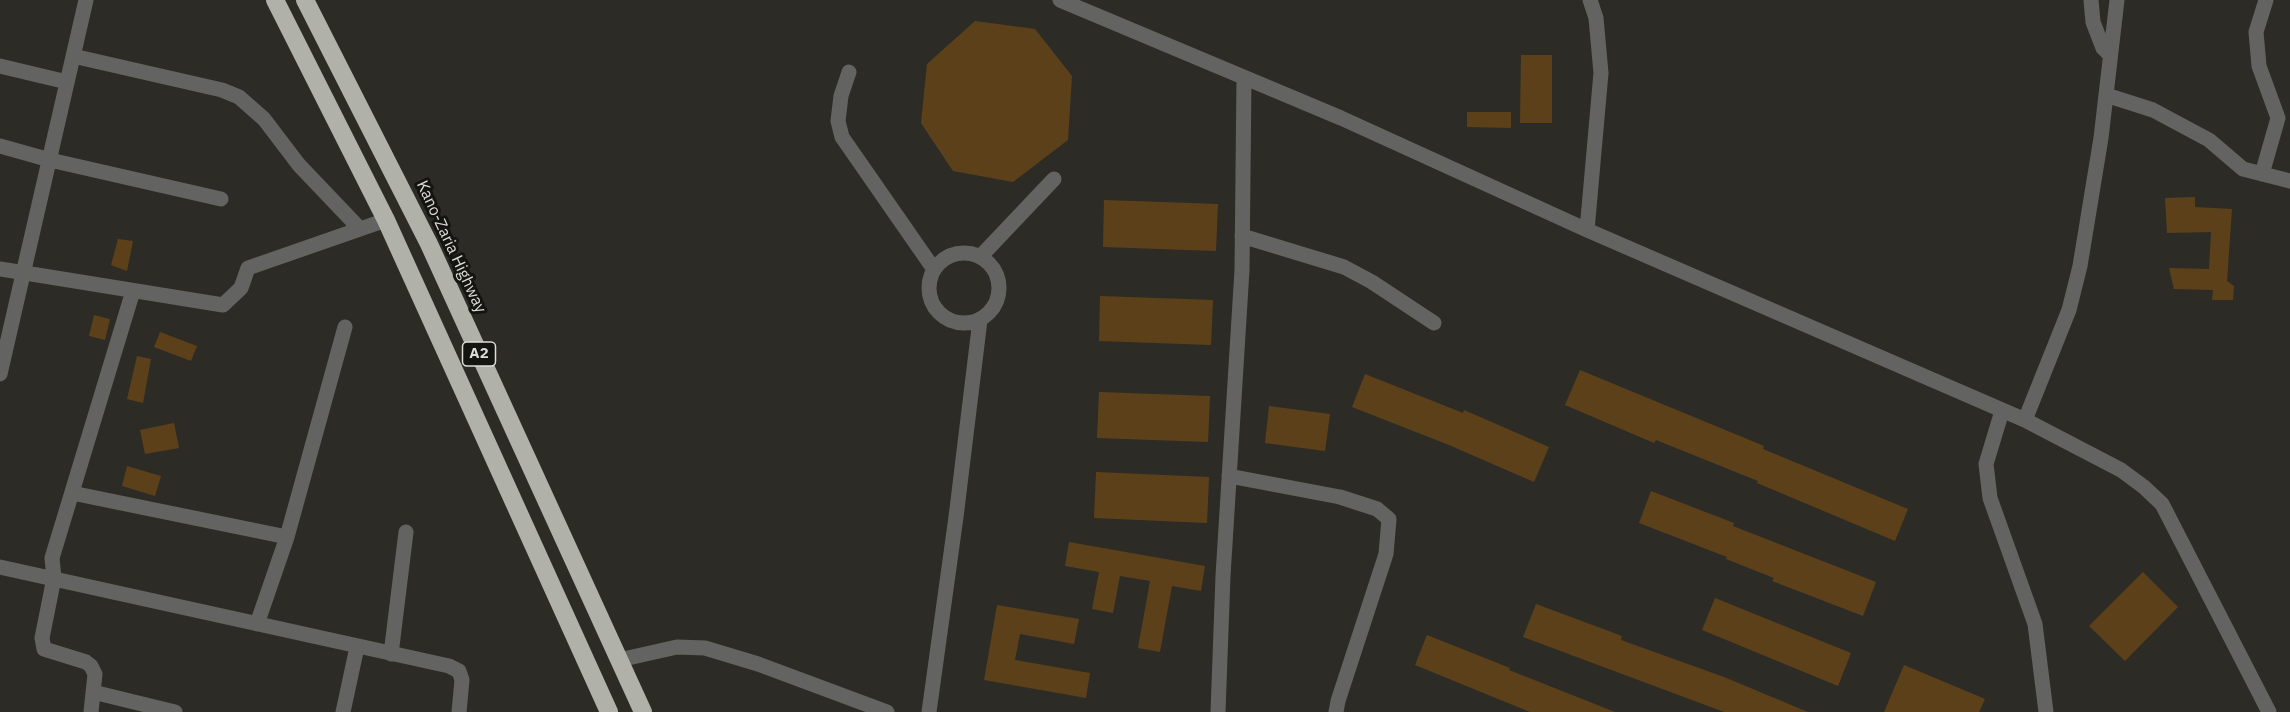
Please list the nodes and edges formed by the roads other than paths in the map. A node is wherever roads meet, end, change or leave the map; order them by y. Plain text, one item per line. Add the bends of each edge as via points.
1 (86, 0) edge
2 (275, 0) edge
3 (305, 0) edge
4 (1060, 0) edge
5 (1590, 0) edge
6 (2091, 0) edge
7 (2116, 0) edge
8 (2266, 0) edge
9 (2110, 55) junction
10 (73, 56) junction
11 (0, 66) edge
12 (849, 72) dead end
13 (1244, 78) junction
14 (67, 82) junction
15 (2106, 95) junction
16 (0, 146) edge
17 (50, 160) junction
18 (2262, 174) junction
19 (1054, 179) dead end
20 (2290, 181) edge
21 (221, 199) dead end
22 (386, 220) junction
23 (360, 229) junction
24 (1587, 230) junction
25 (1242, 237) junction
26 (981, 256) junction
27 (933, 268) junction
28 (0, 269) edge
29 (23, 274) junction
30 (134, 291) junction
31 (980, 320) junction
32 (1434, 323) dead end
33 (345, 327) dead end
34 (2, 353) edge
35 (0, 374) edge
36 (2002, 411) junction
37 (2025, 420) junction
38 (1229, 476) junction
39 (72, 493) junction
40 (406, 532) dead end
41 (287, 537) junction
42 (0, 567) edge
43 (54, 578) junction
44 (257, 624) junction
45 (357, 647) junction
46 (391, 654) junction
47 (619, 660) junction
48 (93, 692) junction
49 (92, 712) edge
50 (175, 712) edge
51 (343, 712) edge
52 (459, 712) edge
53 (609, 712) edge
54 (643, 712) edge
55 (887, 712) edge
56 (929, 712) edge
57 (1218, 712) edge
58 (1336, 712) edge
59 (2046, 712) edge
60 (2269, 712) edge

1 - 10 street
2 - 22 highway, A2
3 - 47 highway, Kano-Zaria Highway / A2 via 429,244
4 - 13 street
5 - 24 street via 1596,18 1600,73
6 - 9 street via 2093,22 2103,48
7 - 9 street
8 - 18 street via 2256,32 2259,66 2278,118
9 - 15 street
10 - 14 street
10 - 23 street via 239,97 264,119 299,165
11 - 14 street
12 - 27 street via 839,112 842,137
13 - 24 street
13 - 25 street
14 - 17 street
15 - 18 street via 2153,110 2209,140 2243,169
15 - 37 street via 2080,266 2069,310
16 - 17 street
17 - 21 street
17 - 29 street
18 - 20 street
19 - 26 street
22 - 23 street
22 - 53 highway, A2
23 - 30 street via 248,268 241,288 223,305
24 - 36 street
25 - 32 street via 1344,267
25 - 38 street
26 - 27 street via 965,252 947,256
26 - 31 street via 996,271 1000,289 994,307
27 - 31 street via 927,286 931,304 944,318 962,324
28 - 29 street
29 - 30 street
29 - 34 street
30 - 39 street
31 - 56 street
33 - 41 street
34 - 35 street
36 - 37 street
36 - 59 street via 1986,464 1990,498 2035,624
37 - 60 street via 2121,470 2162,504
38 - 57 street
38 - 58 street via 1340,498 1377,509 1389,519 1386,554
39 - 41 street
39 - 43 street via 52,558
40 - 46 street
41 - 44 street
42 - 43 street
43 - 44 street
43 - 48 street via 42,644 44,649 91,666 95,674
44 - 45 street
45 - 46 street
45 - 51 street
46 - 52 street via 459,671
47 - 54 highway, Kano-Zaria Highway / A2
47 - 55 street via 677,647 705,648
48 - 49 street
48 - 50 street

